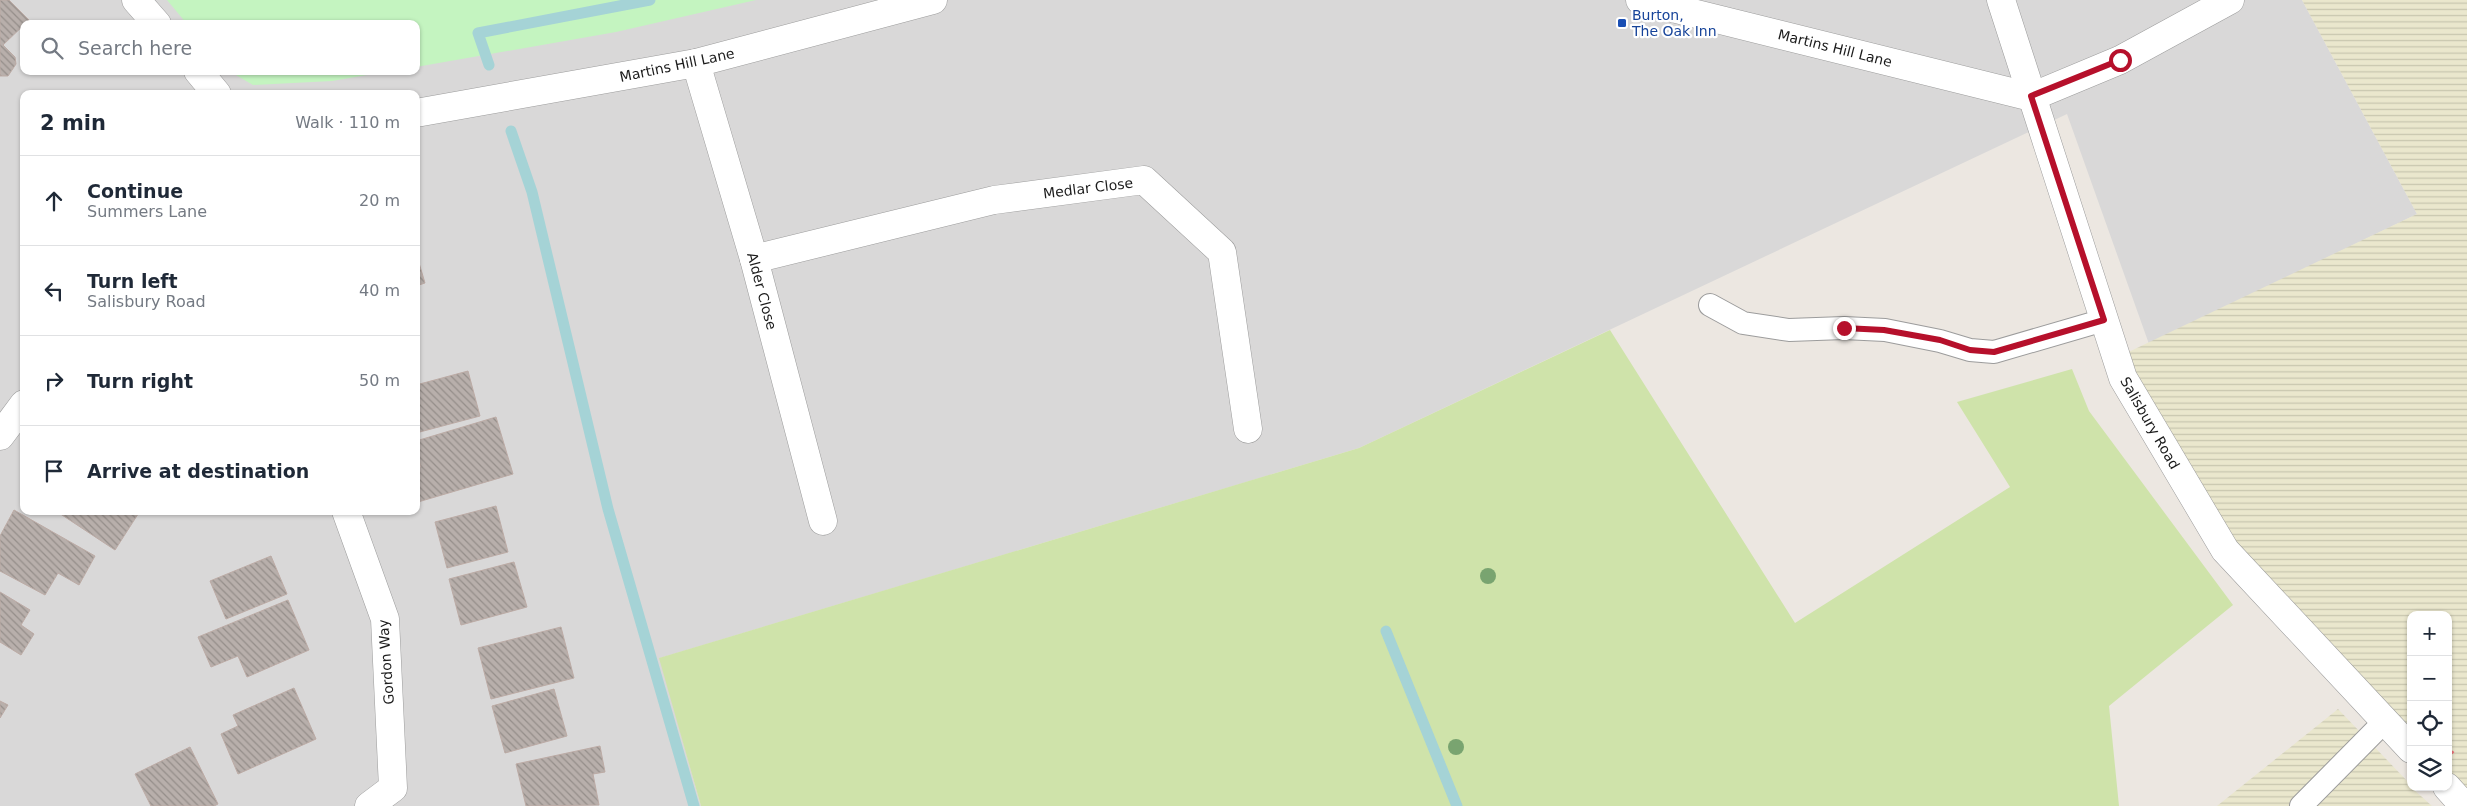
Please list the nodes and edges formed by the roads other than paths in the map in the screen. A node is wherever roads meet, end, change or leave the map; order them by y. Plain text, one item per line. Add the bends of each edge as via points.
1 (136, 0) edge
2 (933, 0) edge
3 (1640, 0) edge
4 (2001, 0) edge
5 (2230, 0) edge
6 (154, 20) edge
7 (696, 63) junction
8 (201, 75) edge
9 (214, 90) edge
10 (2031, 96) junction
11 (420, 112) edge
12 (754, 259) junction
13 (1710, 305) dead end
14 (2104, 320) junction
15 (20, 409) edge
16 (1248, 429) dead end
17 (0, 436) edge
18 (347, 515) edge
19 (823, 521) dead end
20 (2384, 721) junction
21 (2408, 746) edge
22 (2451, 791) edge
23 (368, 806) edge
24 (2301, 806) edge
25 (2464, 806) edge

1 - 6 street
2 - 7 street, Martins Hill Lane
3 - 10 street, Martins Hill Lane
4 - 10 street, Salisbury Road
5 - 10 street via 2120,60
7 - 11 street, Martins Hill Lane
7 - 12 street, Alder Close
8 - 9 street
10 - 14 street, Salisbury Road
12 - 16 street, Medlar Close via 994,200 1144,180 1222,252
12 - 19 street, Alder Close
13 - 14 lane via 1742,324 1789,330 1884,330 1940,340 1970,350 1994,352
14 - 20 street, Salisbury Road via 2122,378 2225,550
15 - 17 street
18 - 23 street, Gordon Way via 385,619 393,788
20 - 21 street, Salisbury Road
20 - 24 lane
22 - 25 street

